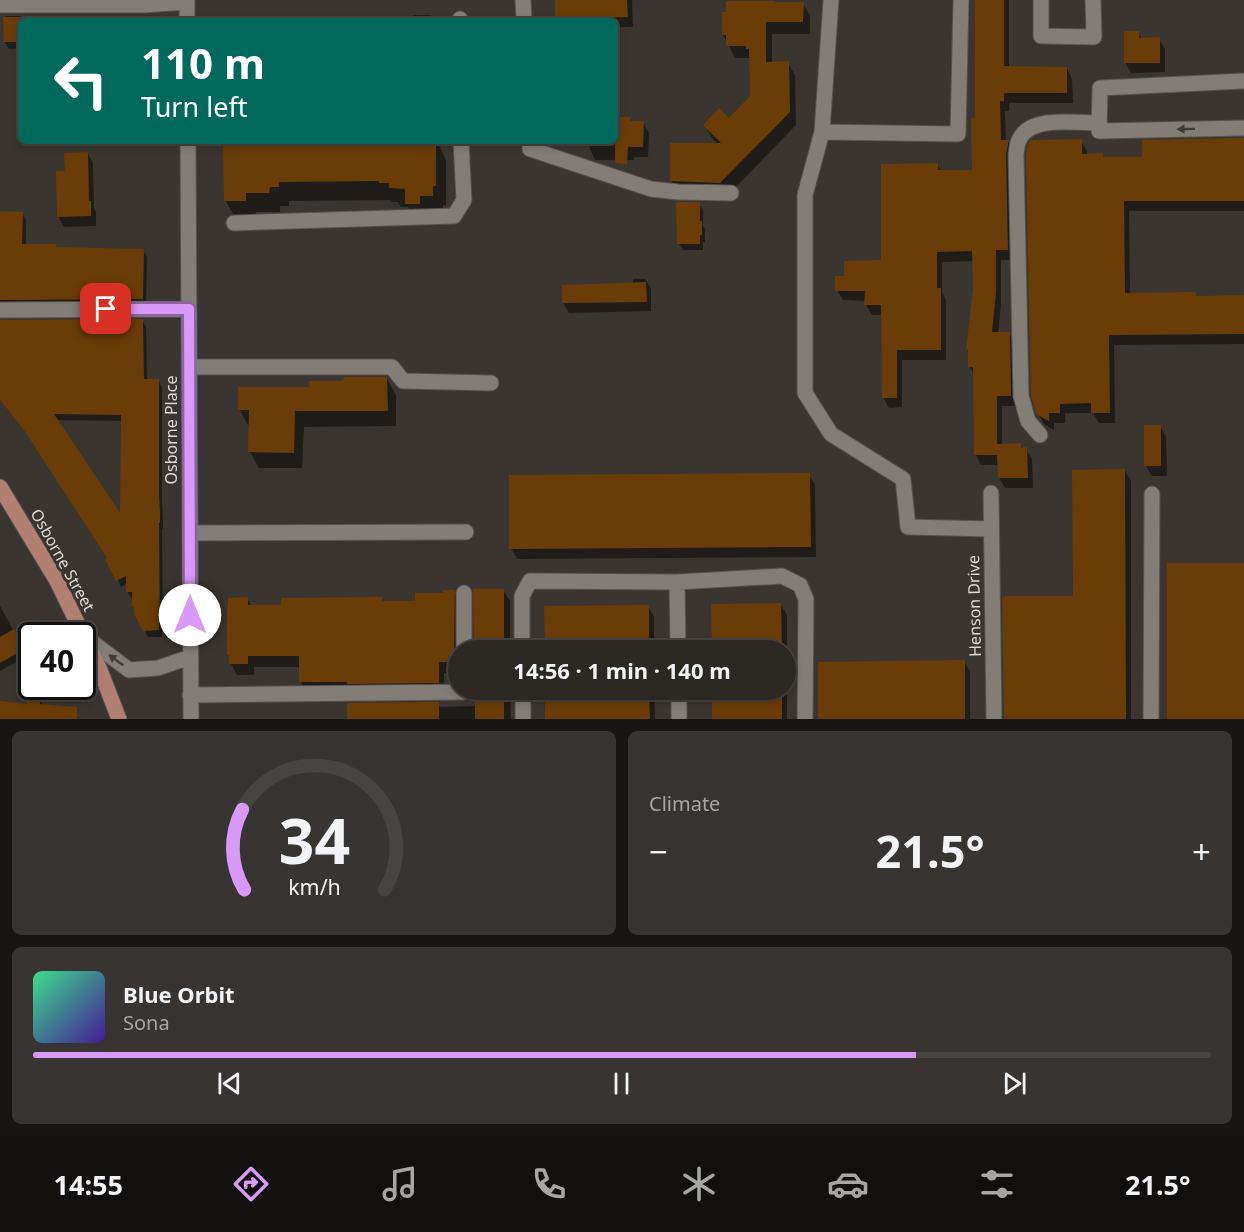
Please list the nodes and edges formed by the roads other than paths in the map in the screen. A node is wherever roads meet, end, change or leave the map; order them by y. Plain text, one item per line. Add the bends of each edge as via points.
1 (523, 0) edge
2 (831, 0) edge
3 (961, 0) edge
4 (1041, 0) edge
5 (1093, 0) edge
6 (187, 1) edge
7 (0, 4) edge
8 (187, 18) edge
9 (524, 18) edge
10 (1244, 81) edge
11 (1099, 123) junction
12 (1244, 128) edge
13 (822, 132) junction
14 (188, 144) edge
15 (461, 144) edge
16 (530, 144) edge
17 (731, 193) dead end
18 (234, 223) dead end
19 (189, 309) junction
20 (0, 310) edge
21 (189, 367) junction
22 (491, 383) dead end
23 (1040, 435) dead end
24 (0, 487) edge
25 (991, 493) dead end
26 (1152, 494) dead end
27 (991, 529) junction
28 (466, 532) dead end
29 (189, 533) junction
30 (677, 582) junction
31 (464, 593) dead end
32 (77, 622) edge
33 (464, 640) edge
34 (522, 640) edge
35 (678, 640) edge
36 (96, 645) edge
37 (190, 657) junction
38 (96, 662) edge
39 (448, 692) edge
40 (190, 695) junction
41 (523, 700) edge
42 (679, 700) edge
43 (119, 719) edge
44 (191, 719) edge
45 (523, 719) edge
46 (679, 719) edge
47 (805, 719) edge
48 (994, 719) edge
49 (1151, 719) edge

1 - 9 street
2 - 13 street
3 - 13 street via 958,134
4 - 5 street via 1041,36 1094,37
6 - 7 street via 143,5
6 - 8 street
10 - 11 street via 1100,88
12 -> 11 street via 1099,131
11 - 23 street via 1044,122 1019,138 1016,154 1021,396 1028,421
13 - 27 street via 805,195 805,393 831,434 903,479 908,527
14 - 19 street, Osborne Place
15 - 18 street via 464,200 454,216
16 - 17 street via 530,149 651,189
19 - 20 street
19 - 21 street, Osborne Place
21 - 22 street via 392,367 402,381
21 - 29 street, Osborne Place
24 - 32 main road, Osborne Street
25 - 27 street, Henson Drive
26 - 49 street
27 - 48 street, Henson Drive
28 - 29 street
29 - 37 street, Osborne Place
30 - 34 street via 530,581 522,596
30 - 35 street
30 - 47 street via 782,576 800,585 806,599
31 - 33 street
37 -> 36 street via 158,668 129,670
37 - 40 street, Osborne Place
38 - 43 main road, Osborne Street
39 - 40 street
40 - 44 street, Osborne Place
41 - 45 street
42 - 46 street

